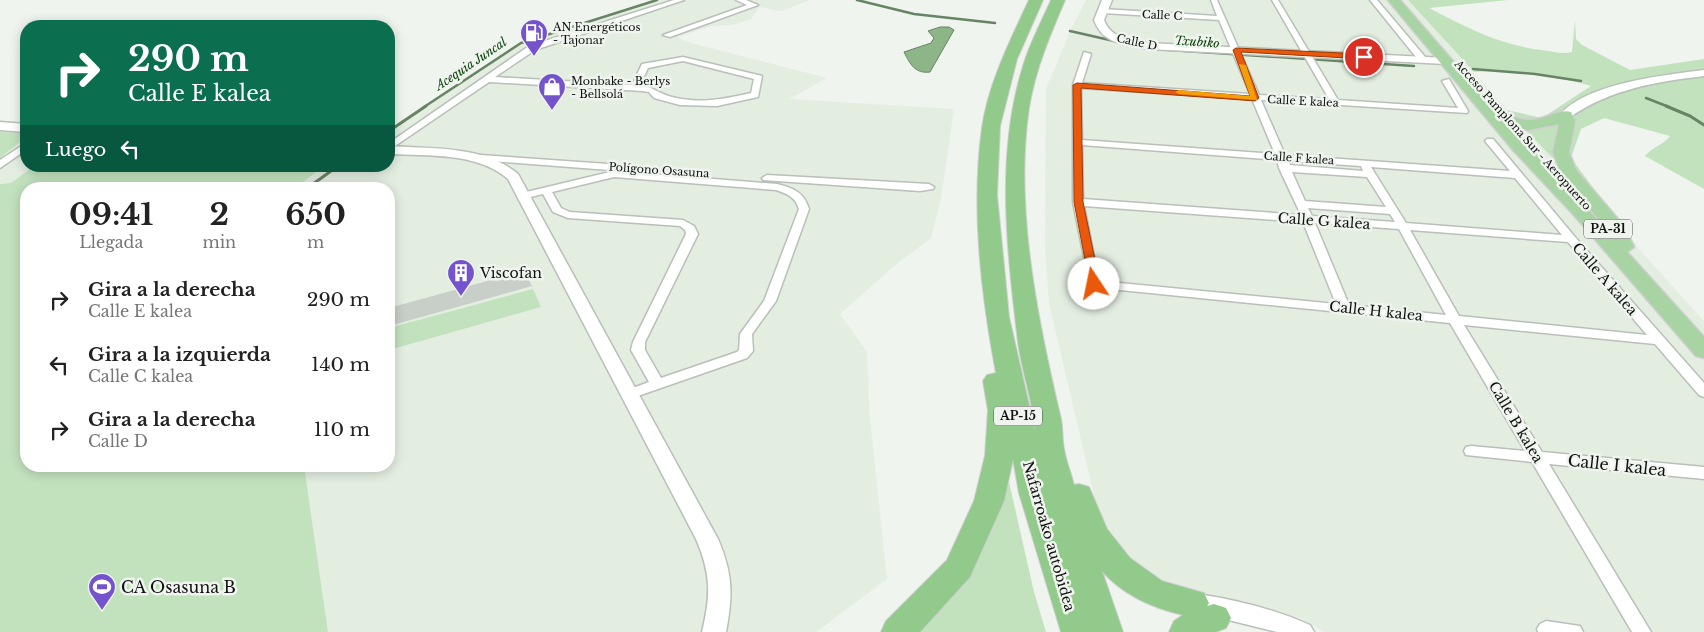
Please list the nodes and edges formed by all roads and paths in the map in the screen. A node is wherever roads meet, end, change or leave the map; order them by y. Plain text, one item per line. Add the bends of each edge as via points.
1 (681, 0) edge
2 (739, 0) edge
3 (1036, 0) edge
4 (1058, 0) edge
5 (1107, 0) edge
6 (1214, 0) edge
7 (1275, 0) edge
8 (1373, 0) edge
9 (1394, 0) edge
10 (1402, 0) edge
11 (1102, 12) junction
12 (1222, 18) junction
13 (667, 35) dead end
14 (1088, 54) dead end
15 (1238, 54) junction
16 (1309, 58) junction
17 (1423, 60) junction
18 (1446, 61) junction
19 (1704, 73) edge
20 (487, 79) junction
21 (1446, 81) dead end
22 (1077, 85) junction
23 (635, 88) junction
24 (1255, 98) junction
25 (1335, 102) junction
26 (1482, 104) junction
27 (1506, 116) junction
28 (1556, 118) junction
29 (0, 126) edge
30 (991, 126) junction
31 (20, 128) edge
32 (1490, 141) dead end
33 (1077, 142) junction
34 (395, 145) edge
35 (1519, 147) junction
36 (20, 150) edge
37 (395, 150) edge
38 (480, 158) junction
39 (538, 162) junction
40 (1283, 162) junction
41 (0, 165) edge
42 (1366, 168) junction
43 (1520, 175) junction
44 (513, 177) junction
45 (929, 187) dead end
46 (546, 190) junction
47 (522, 196) junction
48 (1078, 202) junction
49 (1300, 204) junction
50 (1392, 211) junction
51 (1308, 220) junction
52 (1403, 227) junction
53 (1570, 239) junction
54 (1624, 247) junction
55 (1343, 307) junction
56 (1454, 319) junction
57 (1704, 336) edge
58 (1659, 340) junction
59 (1704, 351) edge
60 (657, 384) junction
61 (1704, 392) edge
62 (630, 394) junction
63 (1048, 423) junction
64 (1471, 451) dead end
65 (1537, 456) junction
66 (1704, 473) edge
67 (924, 603) junction
68 (1188, 617) edge
69 (1546, 629) dead end
70 (714, 632) edge
71 (880, 632) edge
72 (898, 632) edge
73 (1078, 632) edge
74 (1106, 632) edge
75 (1302, 632) edge
76 (1574, 632) edge
77 (1642, 632) edge

1 - 20 street, Polígono Osasuna via 532,48
2 - 13 street via 754,5
3 - 30 highway, Nafarroako autobidea / AP-15 via 1009,59
4 - 63 highway, Nafarroako autobidea / AP-15 via 1032,62 1021,108 1015,168 1022,277
5 - 11 street
6 - 12 street
7 - 16 street
8 - 17 street
9 - 18 highway, Acceso Pamplona Sur - Aeropuerto / PA-31
10 - 27 highway, Acceso Pamplona Sur - Aeropuerto / PA-31
11 - 12 street, Calle C
11 - 15 street, Calle D via 1099,20 1103,31 1116,39 1148,46
12 - 15 street
14 - 22 street
15 - 16 street, Calle D
15 - 24 street
16 - 17 street, Calle D
16 - 25 street
17 - 18 street, Calle D
18 - 26 highway, Acceso Pamplona Sur - Aeropuerto / PA-31
19 - 28 street via 1614,89
20 - 23 street
20 - 34 street, Polígono Osasuna
21 - 25 street, Calle E kalea via 1464,111
22 - 24 street, Calle E kalea
22 - 33 street
23 - 23 street via 646,66 682,59 759,78 755,95 717,102 680,102 657,96 652,90
24 - 25 street, Calle E kalea
24 - 40 street
26 - 27 highway via 1500,118
26 - 35 highway, Acceso Pamplona Sur - Aeropuerto / PA-31
27 - 28 highway via 1541,124 1556,121
27 - 35 highway via 1509,127 1519,139
27 - 54 highway, Acceso Pamplona Sur - Aeropuerto / PA-31
28 - 54 highway via 1567,121 1561,152 1568,171 1616,229
29 - 31 street
30 - 67 highway via 981,147 976,190 980,278 1001,410 998,456 989,501 959,568
30 - 73 highway, Nafarroako autobidea / AP-15 via 987,195 997,317 1034,493
32 - 43 street, Calle A kalea
33 - 40 street, Calle F kalea
33 - 48 street
35 - 59 highway, Acceso Pamplona Sur - Aeropuerto / PA-31
36 - 41 street
37 - 38 street, Polígono Osasuna
38 - 39 street, Polígono Osasuna
38 - 44 street via 506,168
39 - 44 street via 519,168
39 - 45 street, Polígono Osasuna
40 - 42 street
40 - 49 street
42 - 43 street
42 - 50 street, Calle B kalea
43 - 53 street, Calle A kalea
44 - 47 street
46 - 47 street
46 - 60 street via 557,210 568,215 683,223 690,228 692,234 639,342 638,350
46 - 60 street via 614,174 777,187 793,191 801,198 804,209 770,301 746,334 746,352
47 - 62 street
48 - 51 street, Calle G kalea
48 - 55 street, Calle H kalea via 1094,284
49 - 50 street
49 - 51 street
50 - 52 street, Calle B kalea
51 - 52 street, Calle G kalea
51 - 55 street
52 - 53 street, Calle G kalea
52 - 56 street, Calle B kalea
53 - 58 street, Calle A kalea
54 - 57 highway, Acceso Pamplona Sur - Aeropuerto / PA-31
55 - 56 street, Calle H kalea
56 - 58 street, Calle H kalea
56 - 65 street, Calle B kalea
58 - 61 street, Calle A kalea
60 - 62 street
62 - 70 street via 719,566 722,597
63 - 68 highway via 1066,451 1085,518 1096,540 1140,586
63 - 74 highway, Nafarroako autobidea / AP-15 via 1050,450
64 - 65 street, Calle I kalea
65 - 66 street, Calle I kalea
65 - 77 street, Calle B kalea
67 - 71 highway
67 - 72 highway
68 - 75 street via 1255,615
69 - 76 street

